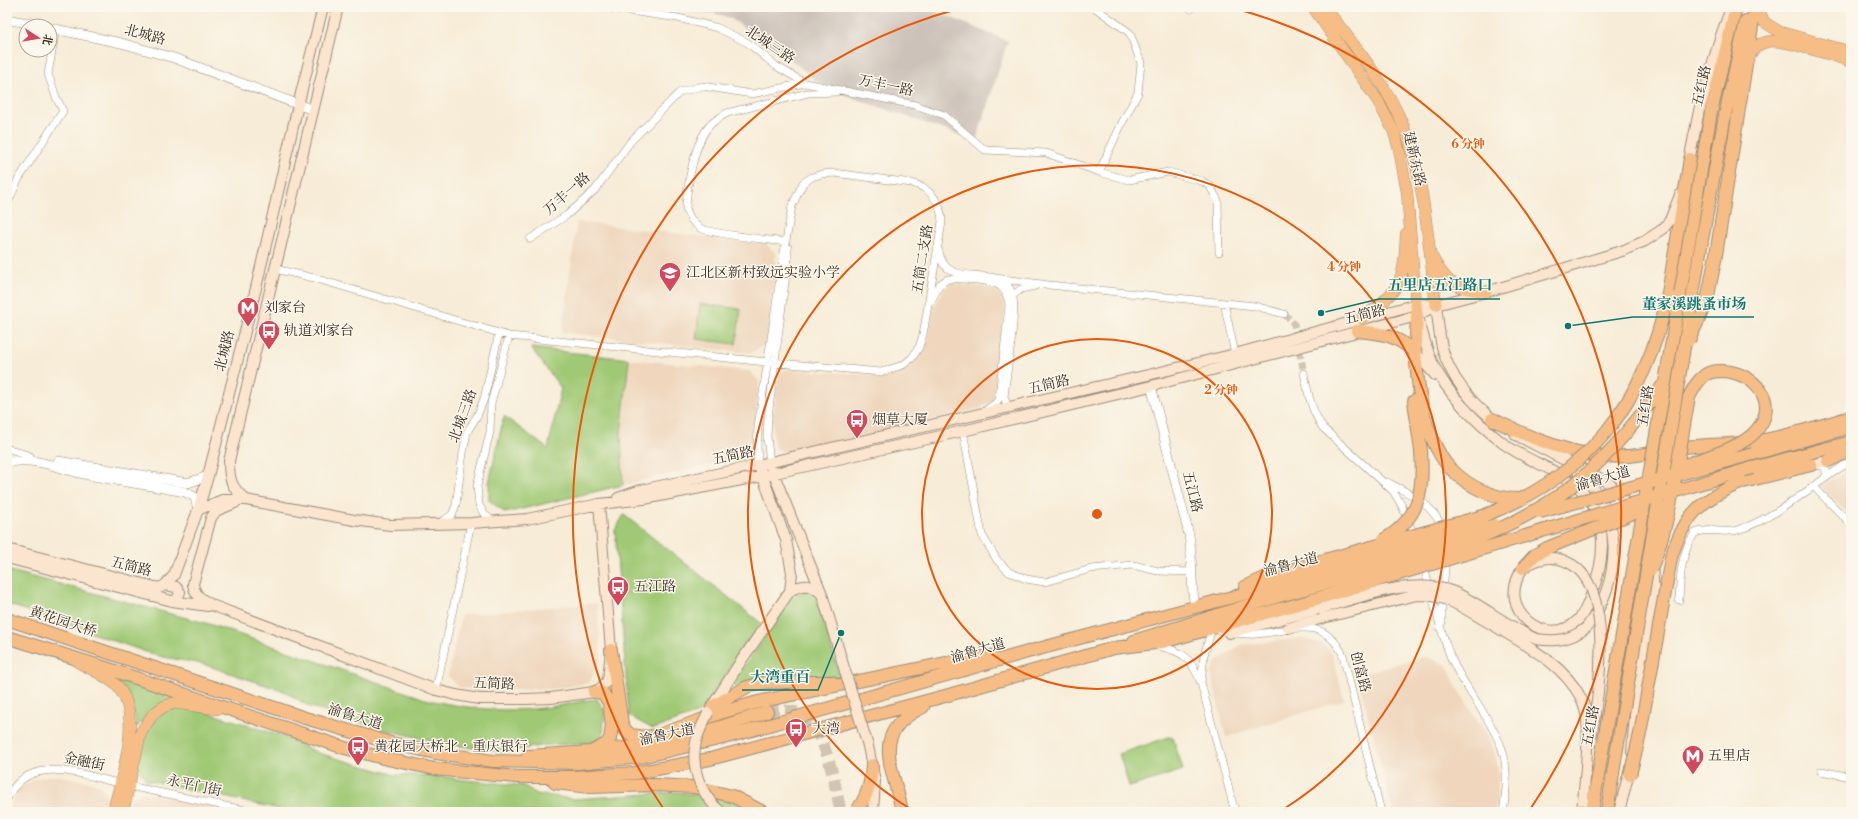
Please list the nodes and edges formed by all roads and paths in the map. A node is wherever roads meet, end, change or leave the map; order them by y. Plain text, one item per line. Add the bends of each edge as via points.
1 (323, 7) edge
2 (338, 7) edge
3 (602, 7) edge
4 (1094, 7) edge
5 (1313, 7) edge
6 (1325, 7) edge
7 (1732, 7) edge
8 (1736, 7) edge
9 (1749, 7) edge
10 (1757, 7) edge
11 (7, 19) edge
12 (18, 21) edge
13 (58, 29) edge
14 (1851, 52) edge
15 (50, 58) edge
16 (1851, 62) edge
17 (1745, 72) junction
18 (805, 83) junction
19 (847, 91) junction
20 (298, 105) junction
21 (313, 110) junction
22 (1690, 159) junction
23 (1099, 172) junction
24 (1407, 192) junction
25 (7, 205) edge
26 (1412, 238) junction
27 (530, 239) dead end
28 (786, 242) junction
29 (939, 242) junction
30 (1219, 252) dead end
31 (1429, 252) junction
32 (275, 268) junction
33 (996, 278) junction
34 (1049, 285) junction
35 (1486, 292) junction
36 (1013, 294) junction
37 (1224, 303) junction
38 (1417, 304) junction
39 (1009, 305) junction
40 (1436, 305) junction
41 (928, 306) junction
42 (1284, 314) tunnel mouth
43 (1417, 316) junction
44 (1362, 319) junction
45 (1357, 331) junction
46 (499, 333) junction
47 (509, 336) junction
48 (1415, 352) junction
49 (1235, 354) junction
50 (771, 362) junction
51 (1304, 373) tunnel mouth
52 (1151, 386) junction
53 (1450, 392) junction
54 (1014, 407) junction
55 (978, 416) junction
56 (1851, 417) edge
57 (1492, 419) junction
58 (1851, 427) edge
59 (963, 431) junction
60 (1851, 442) edge
61 (7, 448) edge
62 (1851, 450) edge
63 (7, 456) edge
64 (30, 456) junction
65 (1851, 456) edge
66 (1564, 460) junction
67 (1828, 460) junction
68 (1851, 461) edge
69 (7, 463) edge
70 (770, 463) junction
71 (1770, 463) junction
72 (758, 465) junction
73 (1811, 465) junction
74 (773, 473) junction
75 (208, 476) junction
76 (762, 476) junction
77 (1825, 477) junction
78 (1382, 479) junction
79 (1709, 482) junction
80 (1812, 486) junction
81 (1627, 487) junction
82 (1569, 488) junction
83 (246, 500) junction
84 (599, 504) junction
85 (198, 510) junction
86 (494, 522) junction
87 (471, 523) junction
88 (439, 524) junction
89 (1851, 524) edge
90 (7, 548) edge
91 (1367, 548) junction
92 (7, 558) edge
93 (1523, 568) junction
94 (1191, 572) junction
95 (165, 585) junction
96 (1276, 585) junction
97 (790, 591) junction
98 (1648, 591) junction
99 (822, 594) junction
100 (1679, 600) dead end
101 (172, 602) junction
102 (1313, 605) junction
103 (214, 606) junction
104 (1195, 606) junction
105 (7, 619) edge
106 (1288, 628) junction
107 (1212, 629) junction
108 (1229, 633) junction
109 (7, 637) edge
110 (1444, 638) junction
111 (1149, 645) junction
112 (1114, 648) junction
113 (611, 650) junction
114 (1031, 651) junction
115 (110, 653) joint
116 (104, 672) junction
117 (863, 681) junction
118 (1201, 683) junction
119 (436, 690) junction
120 (594, 692) junction
121 (945, 696) junction
122 (710, 710) junction
123 (236, 712) junction
124 (767, 712) tunnel mouth
125 (591, 752) junction
126 (493, 761) junction
127 (872, 765) junction
128 (1586, 768) junction
129 (1821, 771) dead end
130 (1630, 775) junction
131 (1851, 777) edge
132 (516, 778) junction
133 (124, 785) junction
134 (7, 800) edge
135 (113, 812) edge
136 (123, 812) edge
137 (254, 812) edge
138 (721, 812) edge
139 (763, 812) edge
140 (856, 812) edge
141 (873, 812) edge
142 (902, 812) edge
143 (1235, 812) edge
144 (1381, 812) edge
145 (1503, 812) edge
146 (1584, 812) edge
147 (1607, 812) edge
148 (1619, 812) edge

1 - 20 main road, 北城路
2 - 21 main road, 北城路
3 - 18 street, 北城三路 via 678,18 718,28 748,43 776,66
4 - 23 street via 1130,33 1141,63 1138,93
5 - 24 main road, 建新东路 via 1357,69 1386,116 1399,149
6 - 31 main road, 建新东路 via 1381,84 1405,129 1416,167
7 - 22 main road, 五红路 via 1720,38 1699,111
8 - 146 highway, 五红路, bridge via 1711,112 1599,770
9 - 98 highway, 五红路, bridge via 1725,115 1702,240
10 - 14 main road via 1764,22 1780,32
10 - 17 highway
11 - 12 street
13 - 20 street, 北城路 via 174,58
15 - 25 street via 48,74 63,111 18,180
16 - 17 main road via 1778,40 1759,44 1753,50
17 - 82 highway, bridge via 1716,255 1708,296 1699,320 1671,374 1650,404 1620,439
18 - 19 street, 万丰一路
18 - 27 street, 万丰一路 via 752,94 702,86 680,92 631,141 595,190 567,215
19 - 23 street, 万丰一路 via 915,105 944,115 985,150 1046,153
19 - 28 street via 808,93 727,113 708,127 695,153 686,208 693,223 706,230
20 - 21 street, 北城路
20 - 75 main road, 北城路 via 256,288
21 - 32 main road, 北城路
22 - 35 main road, 五红路 via 1675,210 1664,229 1655,236 1622,251
22 - 91 highway, bridge via 1662,324 1651,357 1637,386 1622,412 1603,435 1566,472 1544,488 1512,505 1483,516
23 - 30 street, 万丰一路 via 1129,180 1168,172 1202,181 1210,186 1218,201
24 - 26 main road, 建新东路
24 - 44 main road via 1403,273 1391,295
26 - 31 main road via 1420,257 1425,257
26 - 38 main road, 建新东路
28 - 29 street, 五简二支路 via 792,206 803,183 812,177 834,173 912,183 930,191 941,210
28 - 50 street, 五简二支路 via 788,258
29 - 33 street via 942,263 950,271
29 - 41 street, 五简二支路
31 - 35 main road via 1447,281 1463,288
31 - 40 main road, 建新东路
32 - 46 street
32 - 83 main road, 北城路 via 229,461 230,481
33 - 34 street
33 - 36 street via 1008,286
34 - 36 street via 1026,287
34 - 37 street
35 - 40 main road, 五红路
36 - 39 street
36 - 54 street via 1014,306 1004,397 1007,405
37 - 42 street via 1255,306
37 - 49 street
38 - 40 main road, 五简路
38 - 43 main road, 建新东路
38 - 44 main road, 五简路
39 - 41 street via 1004,289 996,284 954,278 944,280
39 - 55 street via 999,396 992,406
40 - 43 main road, 五简路
40 - 57 main road via 1442,348 1450,366 1459,383
41 - 50 street, 五简二支路 via 919,347 912,358 893,370 881,372
43 - 45 main road, 五简路
43 - 48 highway
43 - 53 main road via 1434,366
44 - 49 main road, 五简路
45 - 48 highway via 1389,336
45 - 52 main road, 五简路
46 - 47 street
46 - 88 street, 北城三路 via 484,399 478,416 467,432 456,505 452,515
47 - 50 street
47 - 86 street, 北城三路 via 492,403 490,432 477,486 478,505
48 - 53 main road
48 - 82 highway, bridge via 1424,415 1436,447 1449,467 1466,482 1483,492 1503,498 1549,495
48 - 91 highway, bridge via 1414,400 1422,472 1418,502 1400,529
49 - 54 main road, 五简路
50 - 70 street, 五简二支路 via 767,437
50 - 72 street, 五简二支路 via 757,437
51 - 78 street via 1310,403 1323,428
52 - 59 main road, 五简路
52 - 94 street, 五江路 via 1189,535
53 - 93 main road, bridge via 1505,445 1566,477 1583,490 1594,508 1603,543 1601,562 1595,584 1578,620 1562,629 1546,630 1533,626 1526,620 1519,611 1514,590 1516,578
54 - 55 main road, 五简路
55 - 70 main road, 五简路
56 - 57 highway via 1760,441 1622,456 1595,456 1554,446 1525,436
57 - 66 main road via 1527,442
58 - 81 highway, 渝鲁大道, bridge
59 - 74 main road, 五简路
59 - 94 street via 982,535 997,560 1009,572 1026,579 1045,582 1091,569 1133,565 1158,571
60 - 71 highway
61 - 64 street
62 - 67 highway
63 - 64 street
64 - 75 street via 188,483
65 - 67 main road
66 - 98 main road via 1609,483 1637,519 1646,540 1652,565
66 - 102 main road, bridge via 1589,480 1610,517 1613,533 1612,566 1604,600 1586,628 1576,636 1551,641 1536,639 1455,593 1430,586 1402,587
67 - 73 main road
68 - 77 street
69 - 85 street via 15,460 29,462 185,492 195,497
70 - 72 main road, 五简路
70 - 74 main road
71 - 73 main road
71 - 79 highway, bridge
72 - 76 main road
72 - 84 main road, 五简路 via 641,490
73 - 77 street via 1824,466 1827,473
73 - 130 highway, bridge via 1743,482 1719,492 1699,506 1682,529 1671,558 1640,734
74 - 76 main road, 五简路
74 - 99 main road
75 - 85 main road, 北城路
76 - 84 main road, 五简路 via 644,499
76 - 97 main road via 786,540 792,573
77 - 80 street
78 - 110 street via 1402,504 1417,542
78 - 110 street via 1425,503 1439,520 1444,532 1446,557 1441,617
79 - 93 highway, bridge via 1560,542 1535,555
79 - 102 highway, bridge
80 - 89 street
80 - 100 street via 1772,516 1752,525 1735,531 1712,529 1695,532 1690,540 1680,575
81 - 96 highway, 渝鲁大道, bridge
81 - 98 highway, bridge via 1662,474 1676,468 1683,465 1743,442 1752,435 1765,414 1762,392 1756,384 1740,373 1719,371 1706,374 1695,384 1689,398 1678,457 1677,464 1676,472 1668,516
82 - 96 highway, bridge via 1542,506 1457,547
83 - 85 main road, 五简路 via 222,500
83 - 88 main road, 五简路 via 373,523 410,526
83 - 103 main road, 五简路 via 223,507 211,518 194,584 200,599
84 - 86 main road, 五简路 via 552,515
84 - 113 main road
85 - 95 main road, 五简路 via 174,574
86 - 87 main road, 五简路
87 - 88 main road, 五简路
87 - 119 street
90 - 95 main road, 五简路 via 144,585 159,588
91 - 96 highway, bridge
92 - 101 main road, 五简路
93 - 128 main road, bridge via 1542,559 1562,560 1580,570 1591,588 1600,630 1600,672 1596,714
94 - 104 street, 五江路 via 1191,590
95 - 101 main road via 176,587 180,592 177,600
96 - 104 highway, 渝鲁大道
96 - 112 highway
97 - 99 main road via 806,585 814,586
97 - 122 main road
98 - 130 main road, bridge
98 - 147 highway, 五红路, bridge
99 - 127 main road, bridge
101 - 103 main road, 五简路
102 - 107 highway
102 - 108 main road
103 - 119 main road, 五简路
104 - 114 highway, 渝鲁大道
105 - 115 highway, 黄花园大桥
106 - 108 street, 创富路 via 1259,634
106 - 128 main road, bridge via 1417,594 1432,595 1458,604 1527,646 1566,676 1582,700 1585,712
106 - 144 street, 创富路 via 1306,627 1321,631 1339,646
107 - 108 street, 创富路
107 - 111 highway
107 - 118 street via 1204,655
109 - 116 highway
110 - 145 street via 1464,684 1491,726 1501,747 1506,767 1507,788
111 - 112 highway
111 - 118 street via 1169,648 1187,657 1196,669
112 - 121 highway
113 - 117 highway via 619,715 626,731 638,737 659,735 758,702
113 - 120 main road via 608,680
114 - 117 highway via 965,659
114 - 126 highway, 渝鲁大道 via 727,737 641,757 578,763
115 - 126 highway, 渝鲁大道 via 358,734 436,753
116 - 123 highway
116 - 133 main road via 123,693 130,714 131,730
117 - 122 highway via 766,682 747,687
118 - 143 street
119 - 120 main road, 五简路 via 479,699 503,700 552,698
120 - 125 highway via 600,692 610,702 612,726 610,739 606,744
121 - 132 highway via 710,759 662,769 604,776
121 - 142 highway via 903,718 895,727 889,741 888,756
122 - 138 main road, bridge via 696,742 694,759 700,786 707,798
123 - 132 highway via 387,759 436,769
123 - 133 main road via 185,703 163,707 153,714 141,732
124 - 125 highway via 683,739
125 - 126 highway via 547,753
127 - 140 highway via 870,787
127 - 141 main road via 875,781
128 - 146 main road
129 - 131 street
130 - 148 main road
132 - 139 highway via 590,787 694,787 732,796
133 - 134 street, 金融街 via 58,769 42,771 20,781
133 - 135 main road
133 - 136 main road
133 - 137 street, 永平门街

